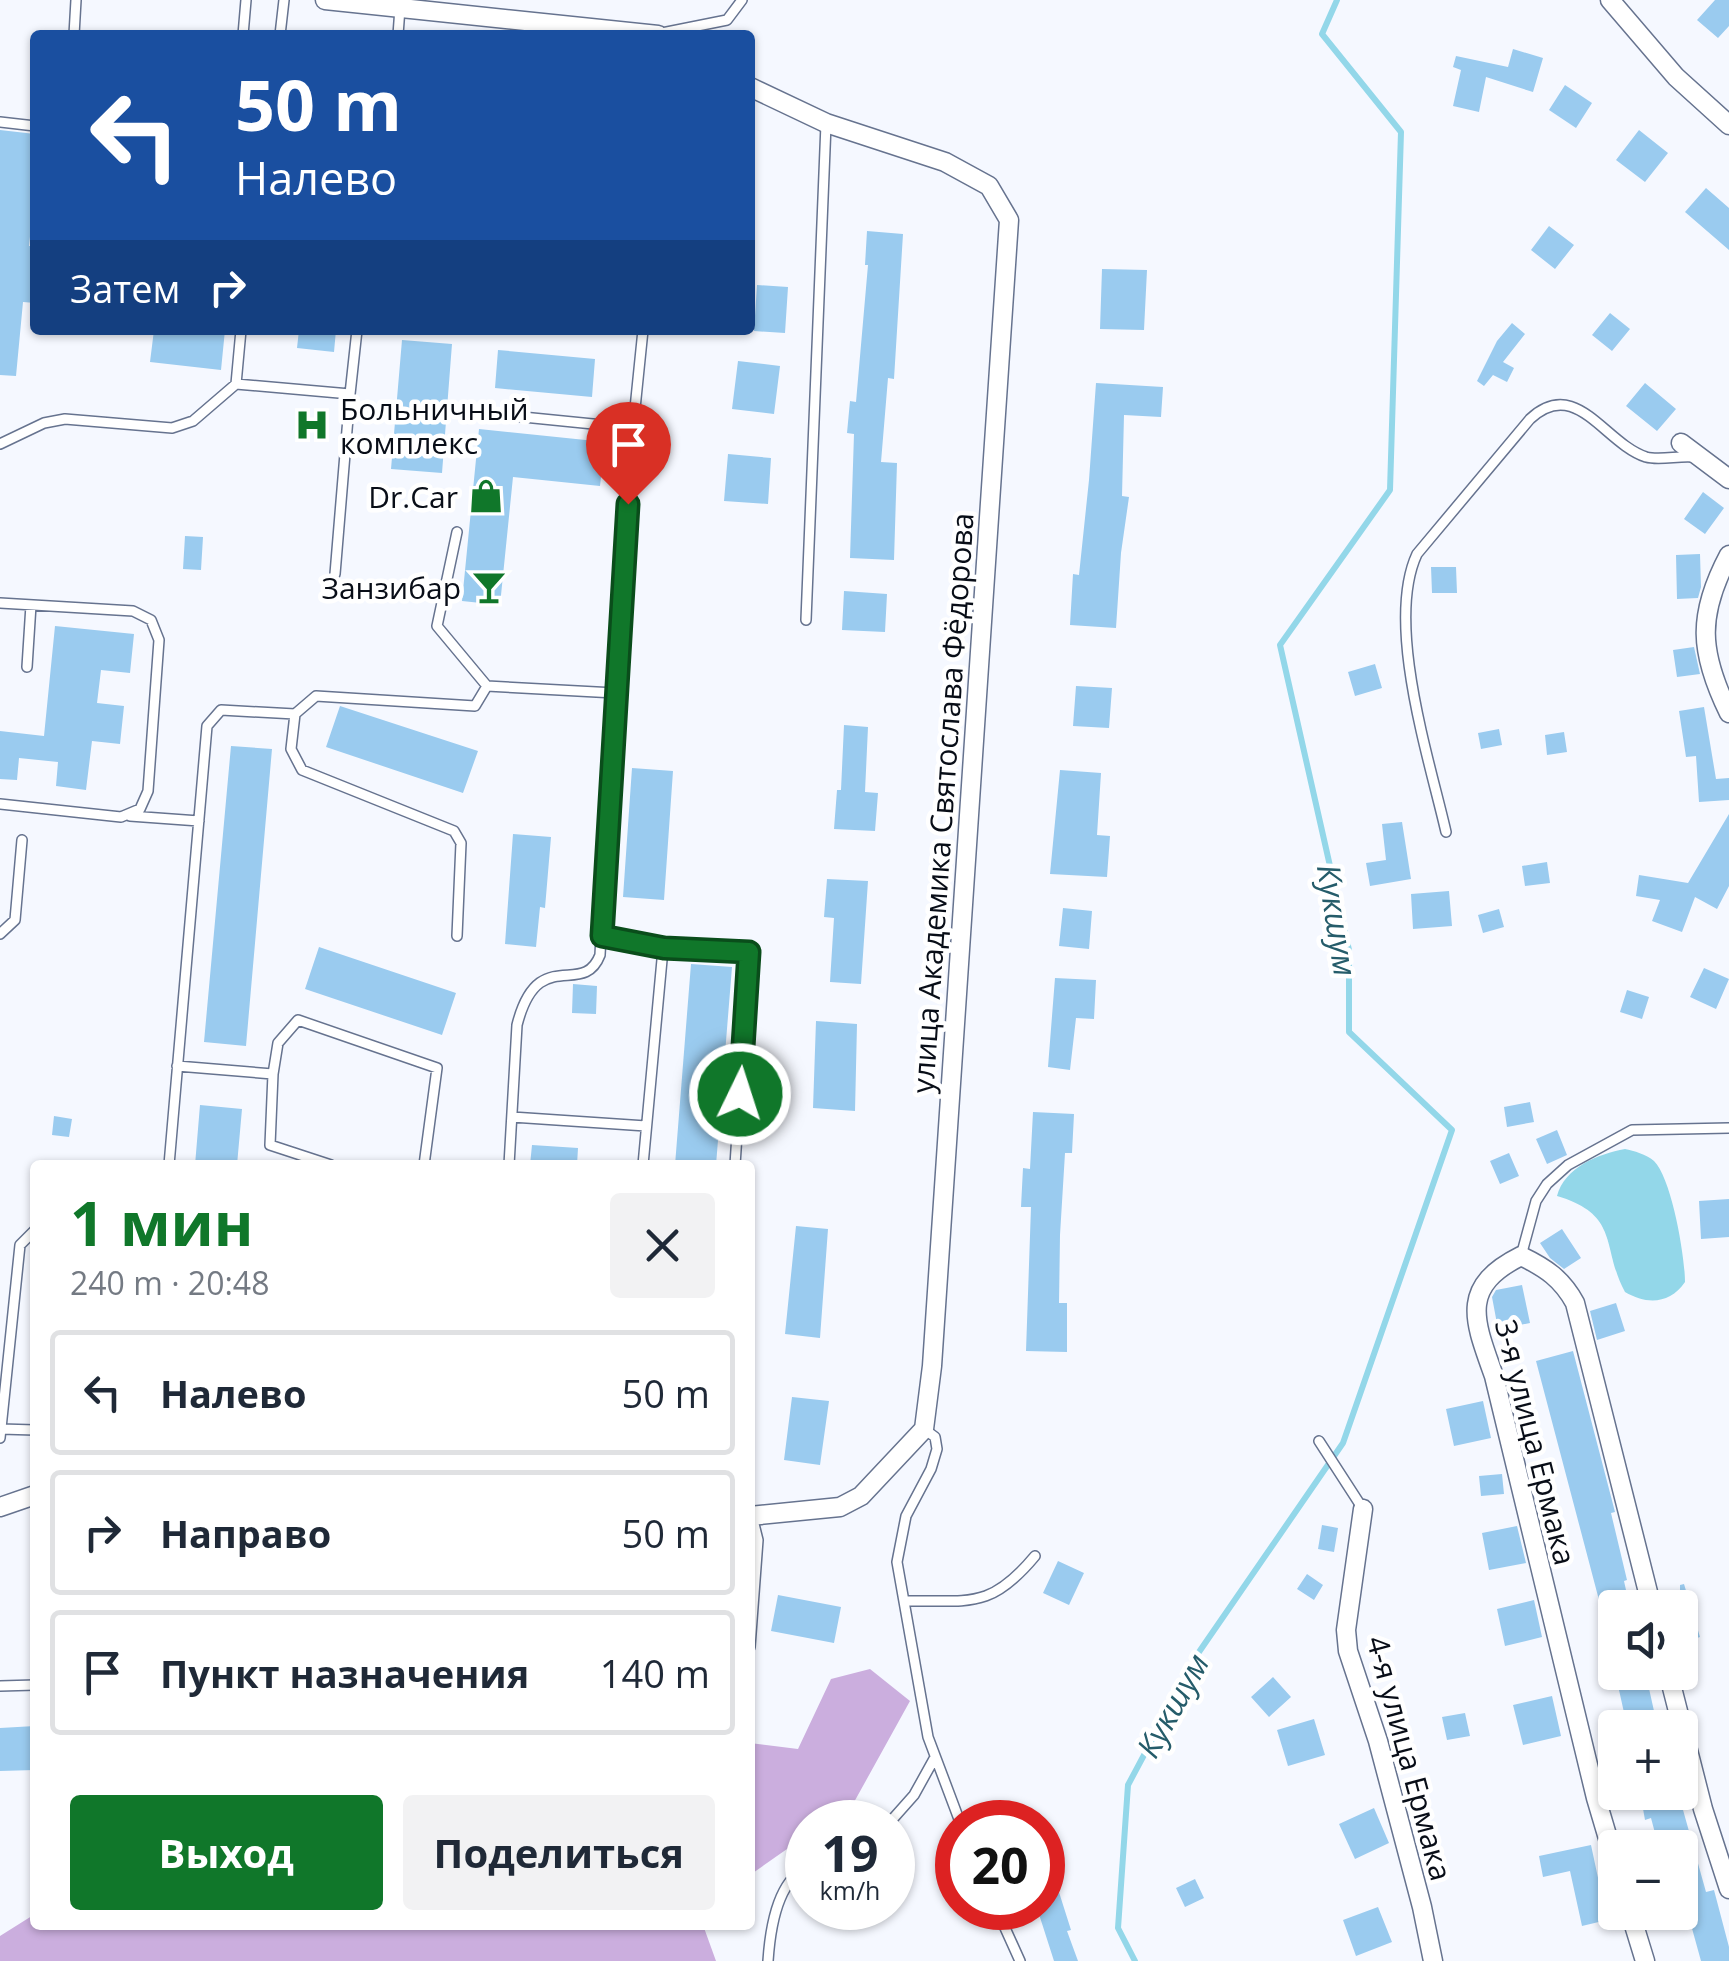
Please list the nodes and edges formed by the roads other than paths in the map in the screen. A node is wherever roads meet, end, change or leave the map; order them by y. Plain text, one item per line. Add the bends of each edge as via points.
1 (76, 0) edge
2 (246, 0) edge
3 (284, 0) edge
4 (325, 0) edge
5 (742, 0) edge
6 (1610, 0) edge
7 (400, 7) junction
8 (74, 30) edge
9 (243, 30) edge
10 (281, 30) edge
11 (398, 30) edge
12 (620, 30) edge
13 (678, 30) edge
14 (755, 89) edge
15 (0, 122) edge
16 (826, 122) junction
17 (30, 125) edge
18 (1729, 125) edge
19 (241, 335) edge
20 (356, 335) edge
21 (643, 335) edge
22 (236, 384) junction
23 (350, 394) junction
24 (464, 411) dead end
25 (633, 428) junction
26 (1681, 443) dead end
27 (0, 444) edge
28 (1700, 458) junction
29 (1729, 479) edge
30 (457, 532) dead end
31 (1729, 555) edge
32 (335, 574) dead end
33 (0, 603) edge
34 (32, 605) junction
35 (806, 620) dead end
36 (27, 667) dead end
37 (487, 686) junction
38 (615, 693) junction
39 (1729, 713) edge
40 (296, 714) junction
41 (0, 804) edge
42 (130, 816) junction
43 (198, 821) junction
44 (1446, 832) dead end
45 (22, 840) dead end
46 (0, 934) edge
47 (457, 936) dead end
48 (602, 936) junction
49 (664, 948) junction
50 (178, 1066) junction
51 (273, 1074) junction
52 (512, 1117) junction
53 (646, 1126) junction
54 (1729, 1128) edge
55 (169, 1160) edge
56 (315, 1160) edge
57 (425, 1160) edge
58 (509, 1160) edge
59 (643, 1160) edge
60 (735, 1160) edge
61 (30, 1235) edge
62 (1522, 1256) junction
63 (6, 1329) edge
64 (1, 1429) edge
65 (924, 1429) junction
66 (30, 1430) edge
67 (0, 1438) edge
68 (1318, 1440) dead end
69 (30, 1497) edge
70 (0, 1507) edge
71 (1363, 1509) joint
72 (755, 1516) edge
73 (755, 1530) edge
74 (1035, 1556) dead end
75 (755, 1580) edge
76 (1647, 1590) edge
77 (904, 1601) junction
78 (30, 1685) edge
79 (0, 1686) edge
80 (1672, 1690) edge
81 (934, 1758) junction
82 (910, 1800) edge
83 (951, 1800) edge
84 (1606, 1830) edge
85 (1729, 1888) edge
86 (785, 1889) edge
87 (1006, 1930) edge
88 (1636, 1930) edge
89 (768, 1961) edge
90 (1020, 1961) edge
91 (1433, 1961) edge
92 (1645, 1961) edge

1 - 8 lane
2 - 9 lane
3 - 10 lane
4 - 7 street
5 - 13 lane via 727,20
6 - 18 street
7 - 11 lane
7 - 12 street
14 - 16 street
15 - 17 lane
16 - 35 lane
16 - 65 street, улица Академика Святослава Фёдорова via 945,162 989,186 1009,220
19 - 22 lane
20 - 23 lane
21 - 25 lane
22 - 23 lane
22 - 27 lane via 193,420 172,428 66,419
23 - 32 lane
24 - 25 lane
25 - 38 lane
26 - 28 street
28 - 29 street
28 - 44 lane via 1650,458 1572,405 1556,402 1530,418 1417,554 1406,600 1410,676
30 - 37 lane via 438,626
31 - 39 street via 1704,617 1708,662
33 - 34 lane
34 - 36 lane
34 - 42 lane via 133,611 151,620 159,640 148,791
37 - 38 lane
37 - 40 lane via 475,706 316,696
38 - 48 lane
40 - 43 lane via 221,710 207,726
40 - 47 lane via 291,750 302,770 454,831 461,844
41 - 42 lane
42 - 43 lane
43 - 50 lane
45 - 46 lane via 15,920
48 - 49 lane
48 - 52 lane via 595,967 540,980 528,992 516,1026
49 - 53 lane
49 - 60 lane via 749,952
50 - 51 lane
50 - 55 lane
51 - 56 lane via 270,1146
51 - 57 lane via 278,1043 298,1020 437,1068
52 - 53 lane
52 - 58 lane
53 - 59 lane
54 - 62 lane via 1632,1130 1568,1165 1536,1201
61 - 63 lane via 20,1245
62 - 76 street via 1564,1283 1575,1303
62 - 84 street, 3-я улица Ермака via 1496,1268 1483,1284 1476,1327 1494,1376
63 - 64 lane
64 - 66 lane
64 - 67 lane
65 - 72 street via 861,1496 840,1507
65 - 77 lane via 936,1449 898,1546
68 - 71 lane
69 - 70 street
71 - 91 street, 4-я улица Ермака via 1348,1651 1378,1741
73 - 75 lane
74 - 77 lane via 996,1594
77 - 81 lane
78 - 79 lane
80 - 85 street
81 - 82 lane
81 - 83 lane
86 - 89 lane
87 - 90 lane
88 - 92 street

